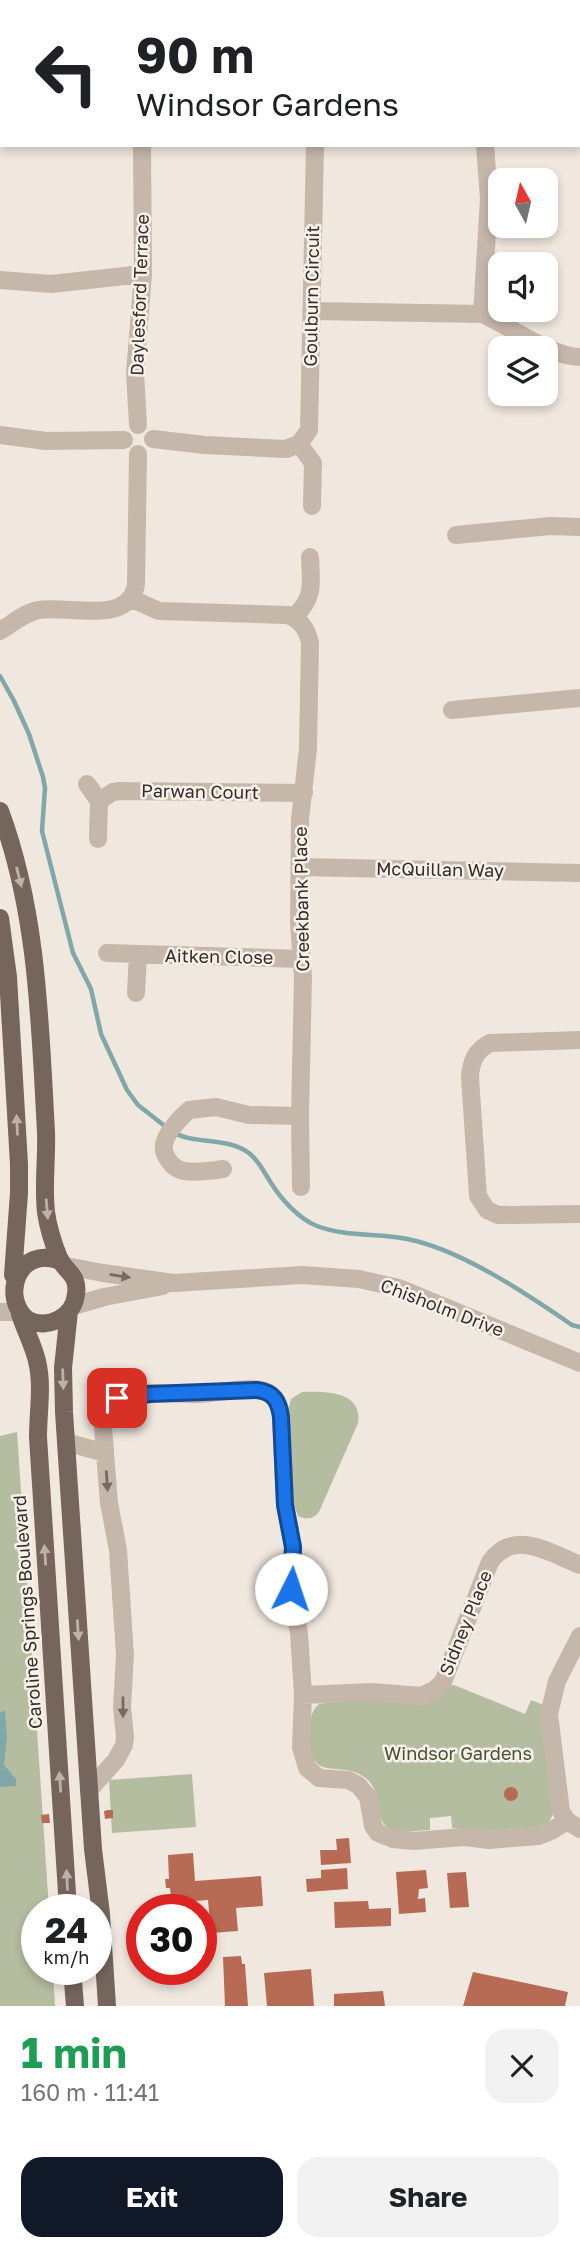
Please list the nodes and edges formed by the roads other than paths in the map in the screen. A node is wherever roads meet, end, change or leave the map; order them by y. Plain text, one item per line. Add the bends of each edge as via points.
1 (144, 147) edge
2 (315, 147) edge
3 (485, 147) edge
4 (143, 274) junction
5 (0, 280) edge
6 (311, 311) junction
7 (482, 314) junction
8 (580, 357) edge
9 (138, 425) junction
10 (0, 435) edge
11 (153, 439) junction
12 (124, 440) junction
13 (299, 444) junction
14 (138, 454) junction
15 (312, 506) dead end
16 (580, 527) edge
17 (456, 535) dead end
18 (310, 557) dead end
19 (132, 599) junction
20 (294, 617) junction
21 (0, 631) edge
22 (580, 698) edge
23 (452, 710) dead end
24 (87, 784) dead end
25 (304, 793) junction
26 (99, 801) junction
27 (0, 811) edge
28 (98, 839) dead end
29 (300, 867) junction
30 (580, 873) edge
31 (0, 918) edge
32 (107, 953) dead end
33 (138, 954) junction
34 (301, 959) junction
35 (136, 993) dead end
36 (580, 1040) edge
37 (300, 1116) junction
38 (223, 1169) dead end
39 (301, 1187) dead end
40 (580, 1214) edge
41 (63, 1264) junction
42 (8, 1279) edge
43 (174, 1283) junction
44 (71, 1308) junction
45 (13, 1313) edge
46 (580, 1363) edge
47 (66, 1442) junction
48 (105, 1453) junction
49 (580, 1565) edge
50 (76, 1600) junction
51 (48, 1602) junction
52 (580, 1636) edge
53 (303, 1695) junction
54 (89, 1790) junction
55 (574, 1825) edge
56 (93, 1849) junction
57 (65, 1850) junction
58 (67, 1894) edge
59 (73, 1985) edge
60 (108, 2003) edge
61 (75, 2006) edge

1 - 4 street, Daylesford Terrace
2 - 6 street, Goulburn Circuit
3 - 7 street via 489,199
4 - 5 street via 51,284
4 - 9 street, Daylesford Terrace via 135,373
6 - 7 street
6 - 13 street, Goulburn Circuit via 309,430
7 - 8 street via 547,349
9 - 11 street via 150,430
9 - 12 street via 129,428
10 - 12 street via 46,441
11 - 13 street via 286,449
11 - 14 street via 150,448
12 - 14 street via 130,451
13 - 15 street via 313,463
14 - 19 street
16 - 17 street
18 - 20 street via 311,593 306,607
19 - 20 street via 159,611
19 - 21 street via 110,610 35,611
20 - 25 street, Creekbank Place via 305,627 310,643
22 - 23 street
24 - 26 street
25 - 26 street, Parwan Court via 120,791
25 - 29 street, Creekbank Place
26 - 28 street
27 -> 41 main road via 31,939 46,1133 46,1212
29 - 30 street, McQuillan Way
29 - 34 street, Creekbank Place
42 -> 31 main road via 20,1185 8,976
32 - 33 street, Aitken Close
33 - 34 street, Aitken Close
33 - 35 street
34 - 37 street, Creekbank Place
36 - 40 street via 490,1043 478,1051 470,1077 478,1196 487,1210 498,1215
37 - 38 street via 249,1115 216,1107 189,1110 164,1141 169,1161 180,1171
37 - 39 street, Creekbank Place
41 - 42 main road via 34,1258
41 -> 43 street, Chisholm Drive
41 - 44 main road via 76,1285
42 - 45 main road
43 - 44 street, Chisholm Drive
43 - 46 street, Chisholm Drive via 302,1275 370,1281 399,1288
44 - 45 main road via 46,1323
44 -> 47 main road via 62,1368
51 -> 45 main road, Caroline Springs Boulevard via 38,1437 39,1370 32,1343
47 - 48 street
47 - 50 main road
48 - 53 street via 104,1414 117,1398 257,1390 274,1396 280,1406 285,1505 293,1547 291,1589
48 -> 54 street via 120,1574 125,1737 116,1760
49 - 53 street, Sidney Place via 532,1546 503,1548 490,1562 443,1682 428,1693
50 - 51 main road
50 -> 54 main road
57 -> 51 main road, Caroline Springs Boulevard
52 - 55 street via 557,1681 549,1714 560,1807
53 - 55 street via 300,1746 307,1768 319,1778 348,1780 361,1788 368,1797 373,1826 384,1836 405,1841 489,1840 545,1834
54 - 56 main road
56 - 57 main road
56 - 60 main road
58 -> 57 main road, Caroline Springs Boulevard
59 - 61 main road

